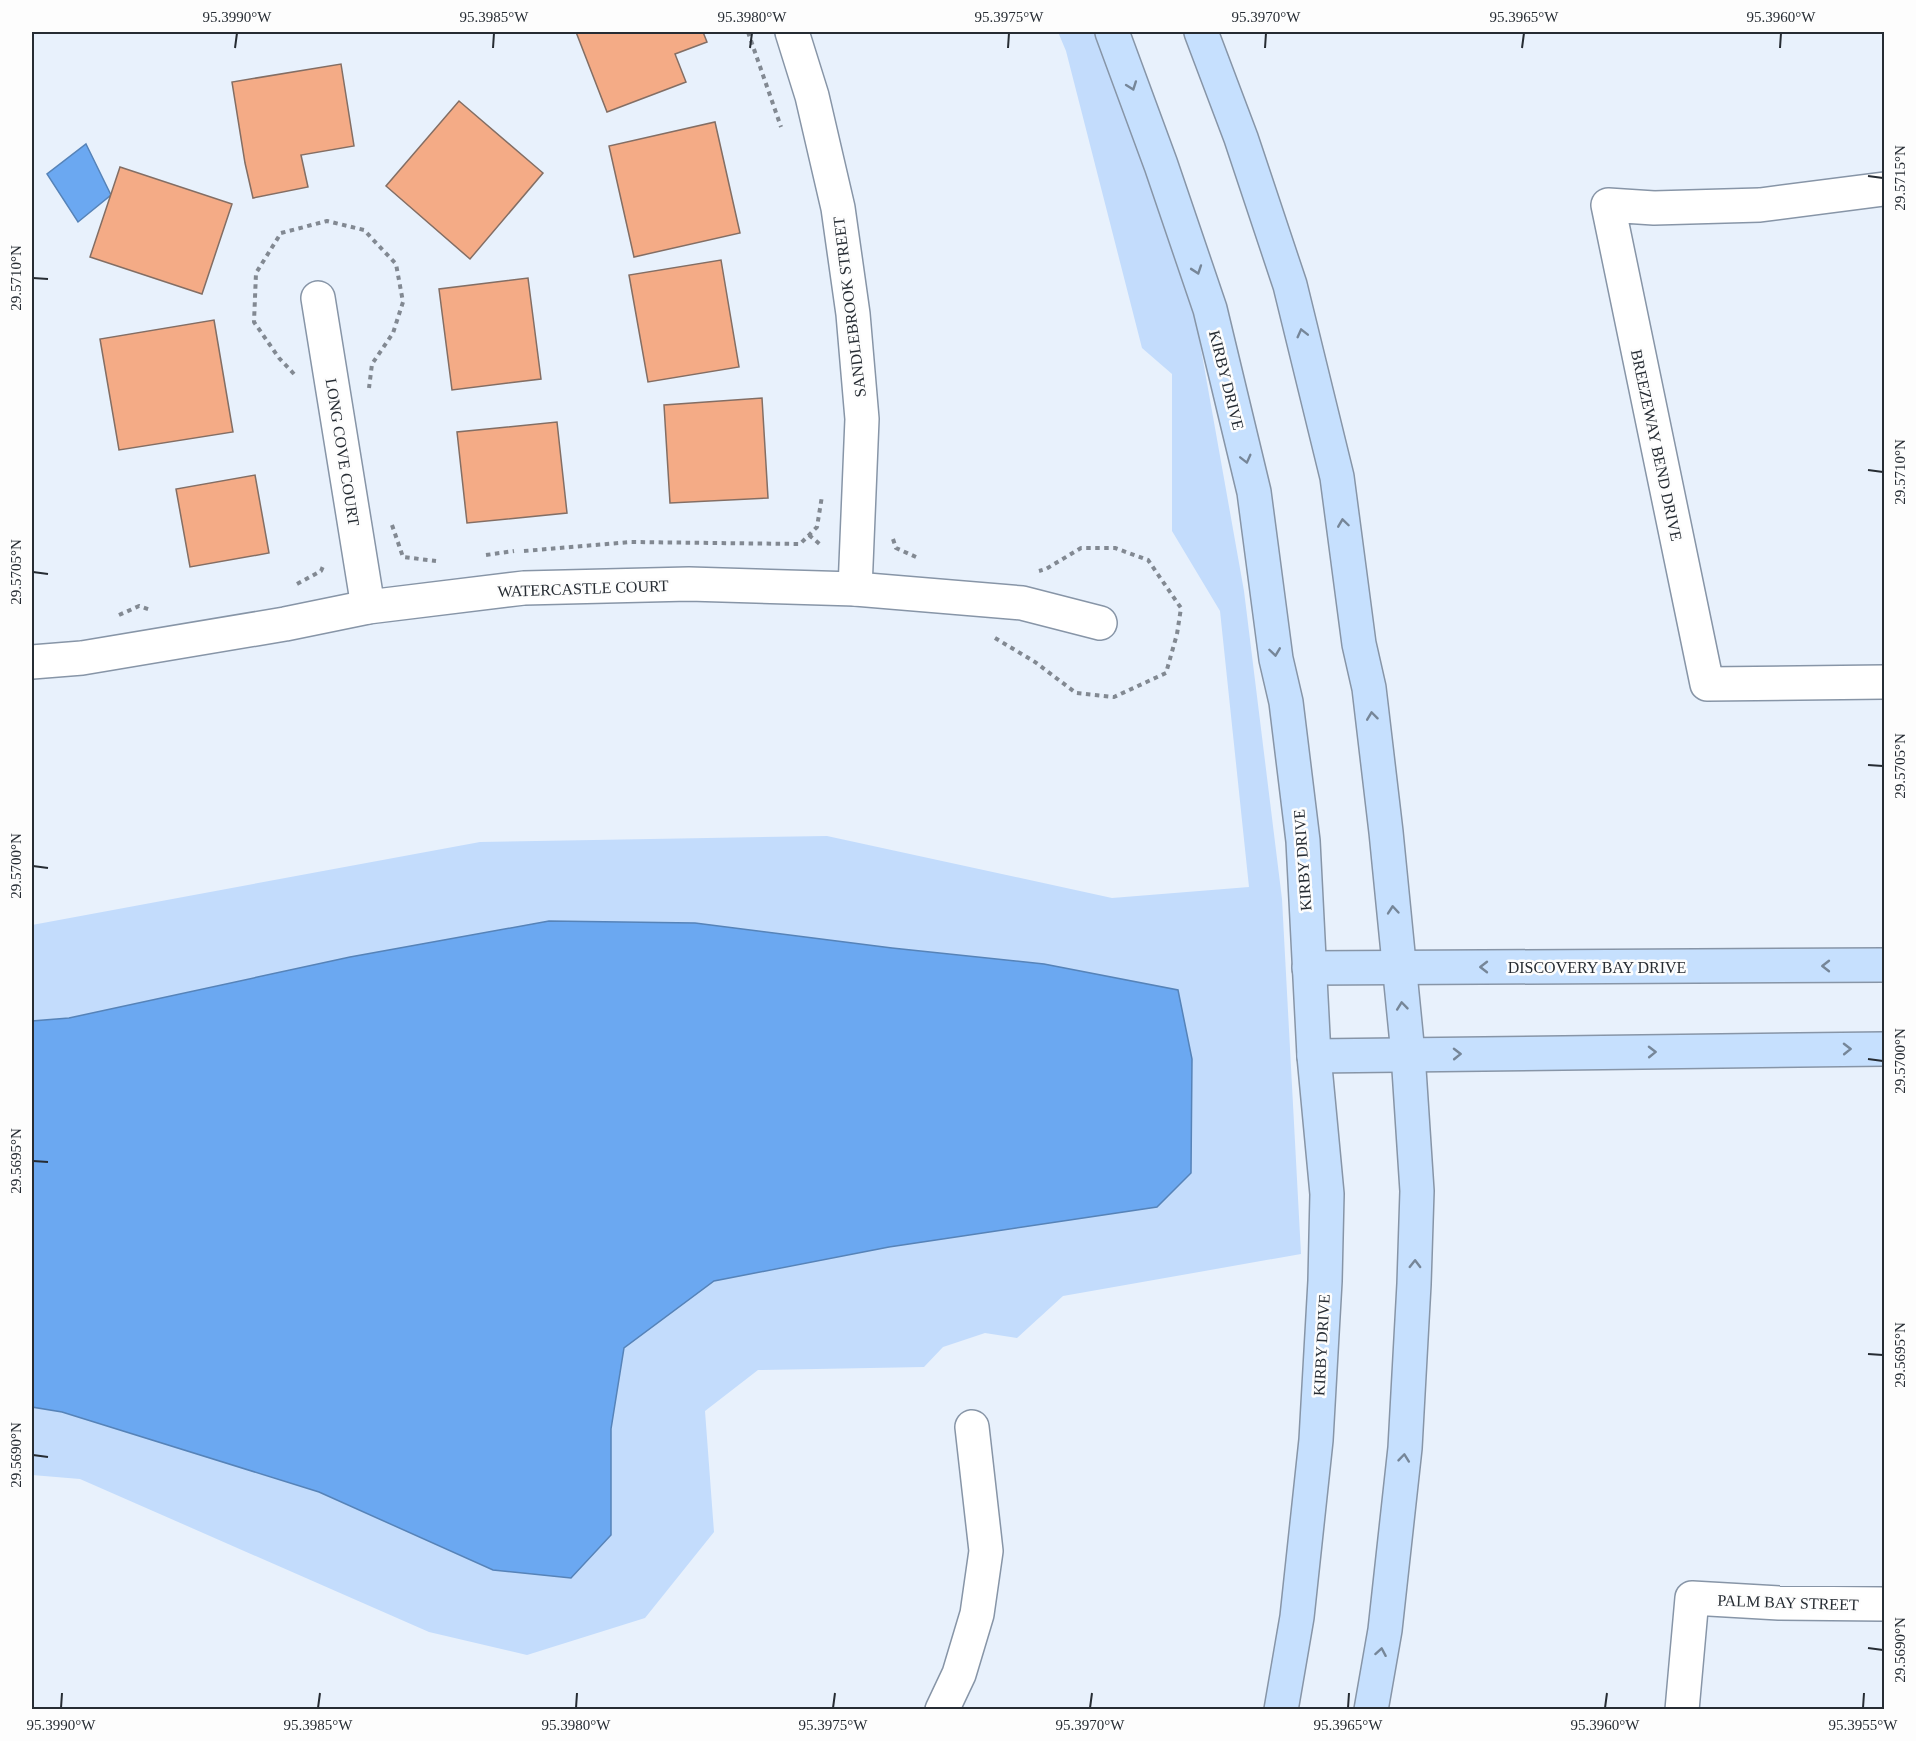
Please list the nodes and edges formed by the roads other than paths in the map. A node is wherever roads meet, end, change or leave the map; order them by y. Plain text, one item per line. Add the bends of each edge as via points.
1 (792, 32) edge
2 (1112, 32) edge
3 (1201, 32) edge
4 (1884, 189) edge
5 (318, 298) dead end
6 (855, 589) junction
7 (368, 607) junction
8 (1100, 624) dead end
9 (32, 662) edge
10 (1884, 682) edge
11 (1884, 965) edge
12 (1309, 968) junction
13 (1398, 968) junction
14 (1884, 1049) edge
15 (1408, 1054) junction
16 (1314, 1056) junction
17 (972, 1427) dead end
18 (1884, 1604) edge
19 (942, 1710) edge
20 (1281, 1710) edge
21 (1371, 1710) edge
22 (1682, 1710) edge

1 - 6 street, SANDLEBROOK STREET via 812,96 838,208 854,314 862,419
2 -> 12 main road, KIRBY DRIVE via 1210,309 1254,492 1303,841
13 -> 3 main road via 1369,688 1359,644 1337,477 1290,285
4 - 10 street, BREEZEWAY BEND DRIVE via 1760,205 1608,205 1707,684
5 - 7 street, LONG COVE COURT
6 - 7 street, WATERCASTLE COURT via 689,584 524,588
6 - 8 street, WATERCASTLE COURT via 1022,603
7 - 9 street, WATERCASTLE COURT via 82,658
11 -> 13 main road, DISCOVERY BAY DRIVE
12 - 13 main road, DISCOVERY BAY DRIVE
12 - 16 main road, KIRBY DRIVE
15 -> 13 main road
15 -> 14 main road
15 - 16 main road
21 -> 15 main road via 1385,1630 1405,1448 1417,1191
16 - 20 main road, KIRBY DRIVE via 1327,1194 1325,1281 1316,1440 1297,1617
17 - 19 street via 986,1551 977,1614 959,1674
18 - 22 street, PALM BAY STREET via 1692,1598

